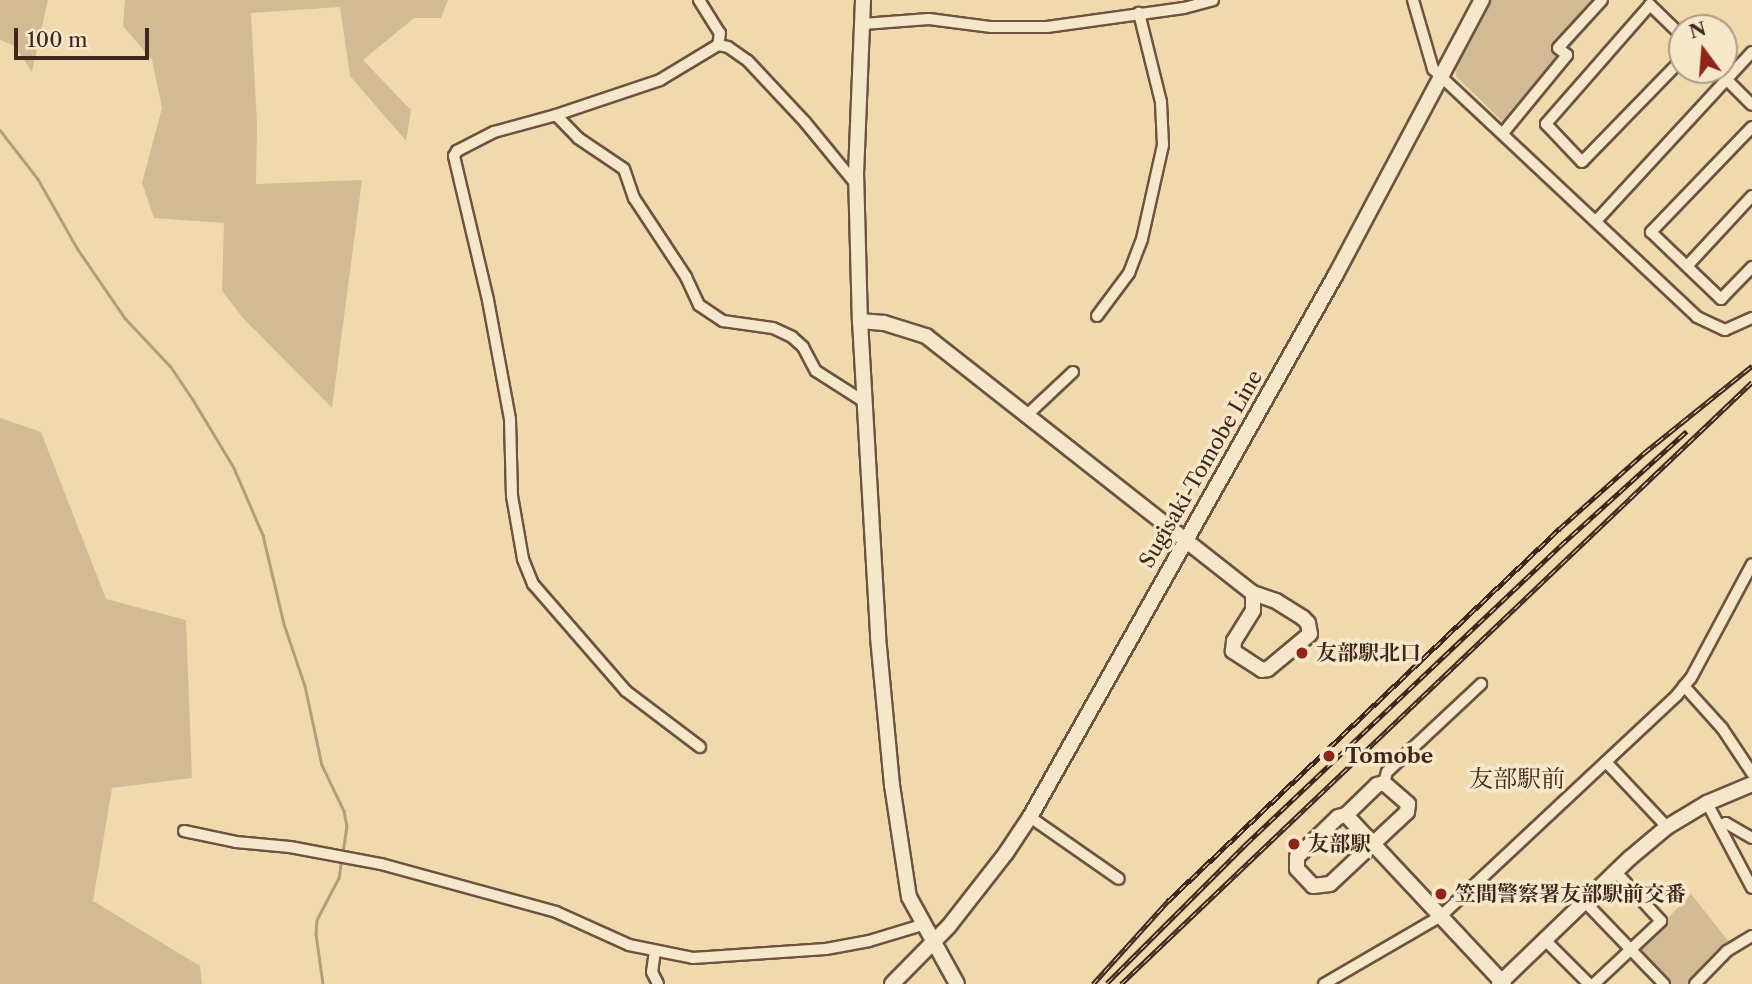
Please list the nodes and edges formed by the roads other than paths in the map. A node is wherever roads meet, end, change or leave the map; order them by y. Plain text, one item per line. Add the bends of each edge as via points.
1 (699, 0) edge
2 (863, 0) edge
3 (1213, 0) edge
4 (1413, 0) edge
5 (1482, 0) edge
6 (1602, 0) edge
7 (1139, 13) junction
8 (1668, 22) edge
9 (863, 24) junction
10 (718, 46) junction
11 (1752, 52) edge
12 (1738, 67) edge
13 (1668, 73) edge
14 (1441, 76) junction
15 (1722, 84) edge
16 (1730, 84) edge
17 (1752, 105) edge
18 (556, 116) junction
19 (1752, 127) edge
20 (1503, 133) junction
21 (856, 184) junction
22 (1752, 196) edge
23 (1596, 221) junction
24 (1688, 265) junction
25 (1752, 267) edge
26 (1097, 316) dead end
27 (1752, 318) edge
28 (860, 321) junction
29 (1073, 372) dead end
30 (866, 403) junction
31 (1027, 415) junction
32 (1185, 540) junction
33 (1752, 564) edge
34 (1253, 593) junction
35 (1271, 600) junction
36 (1253, 610) junction
37 (1481, 684) dead end
38 (1684, 686) junction
39 (700, 747) dead end
40 (1606, 762) junction
41 (1752, 773) edge
42 (1384, 783) junction
43 (1752, 784) edge
44 (1707, 803) junction
45 (1346, 815) junction
46 (1030, 817) junction
47 (1719, 825) junction
48 (1667, 827) junction
49 (184, 831) dead end
50 (1752, 838) edge
51 (1373, 844) junction
52 (1616, 872) junction
53 (1119, 879) dead end
54 (1752, 888) edge
55 (1585, 902) junction
56 (1441, 916) junction
57 (922, 925) junction
58 (1752, 936) edge
59 (1545, 940) junction
60 (933, 944) junction
61 (1631, 950) junction
62 (654, 951) junction
63 (1706, 974) junction
64 (1501, 983) edge
65 (1662, 983) edge
66 (658, 984) edge
67 (892, 984) edge
68 (957, 984) edge
69 (1324, 984) edge
70 (1592, 984) edge
71 (1695, 984) edge
72 (1712, 984) edge

1 - 10 street via 720,33
2 - 9 street
3 - 7 street
4 - 14 street via 1428,60
5 - 14 street, Sugisaki-Tomobe Line
6 - 20 street via 1558,48 1567,55
7 - 9 street via 1047,27 991,27 929,19
7 - 26 street via 1161,102 1163,145 1142,239 1129,272
8 - 13 street via 1650,5 1546,124 1582,162
9 - 21 street
10 - 18 street via 660,79
10 - 21 street via 728,47 748,61
11 - 12 street
14 - 20 street
14 - 32 street, Sugisaki-Tomobe Line via 1335,276
15 - 23 street
16 - 17 street
18 - 30 street via 578,138 624,169 634,198 699,305 723,321 772,328 792,337 816,371
18 - 39 street via 494,132 454,156 510,419 512,495 523,559 533,584 626,691
19 - 24 street via 1651,232
20 - 23 street
21 - 28 street
22 - 24 street
23 - 27 street via 1705,322 1725,330
24 - 25 street via 1721,299
28 - 30 street
28 - 31 street via 926,336
29 - 31 street
30 - 57 street via 878,637 892,785 909,897
31 - 32 street
32 - 34 street
32 - 46 street, Sugisaki-Tomobe Line
33 - 38 street
34 - 35 street
34 - 36 street
35 - 36 street
35 - 36 street via 1303,618 1310,634 1268,669 1252,666 1233,651
37 - 42 street via 1387,772
38 - 40 street
38 - 41 street via 1722,728
40 - 48 street
40 - 56 street
42 - 45 street
42 - 51 street via 1409,808
43 - 44 street
44 - 47 street
44 - 48 street
45 - 51 street
45 - 51 street via 1338,817 1300,853 1295,860 1297,869 1313,886 1325,886
46 - 53 street
46 - 60 street, Sugisaki-Tomobe Line
47 - 50 street via 1726,823
47 - 54 street
48 - 52 street
49 - 62 street via 381,864 556,912 629,945
51 - 56 street
52 - 55 street
52 - 61 street via 1661,920
55 - 59 street
55 - 61 street
56 - 64 street
56 - 69 street
57 - 60 street
57 - 62 street via 827,949 693,958
58 - 63 street via 1727,951
59 - 64 street
59 - 70 street
60 - 67 street, Sugisaki-Tomobe Line
60 - 68 street
61 - 65 street
61 - 70 street
62 - 66 street via 652,972
63 - 71 street
63 - 72 street

